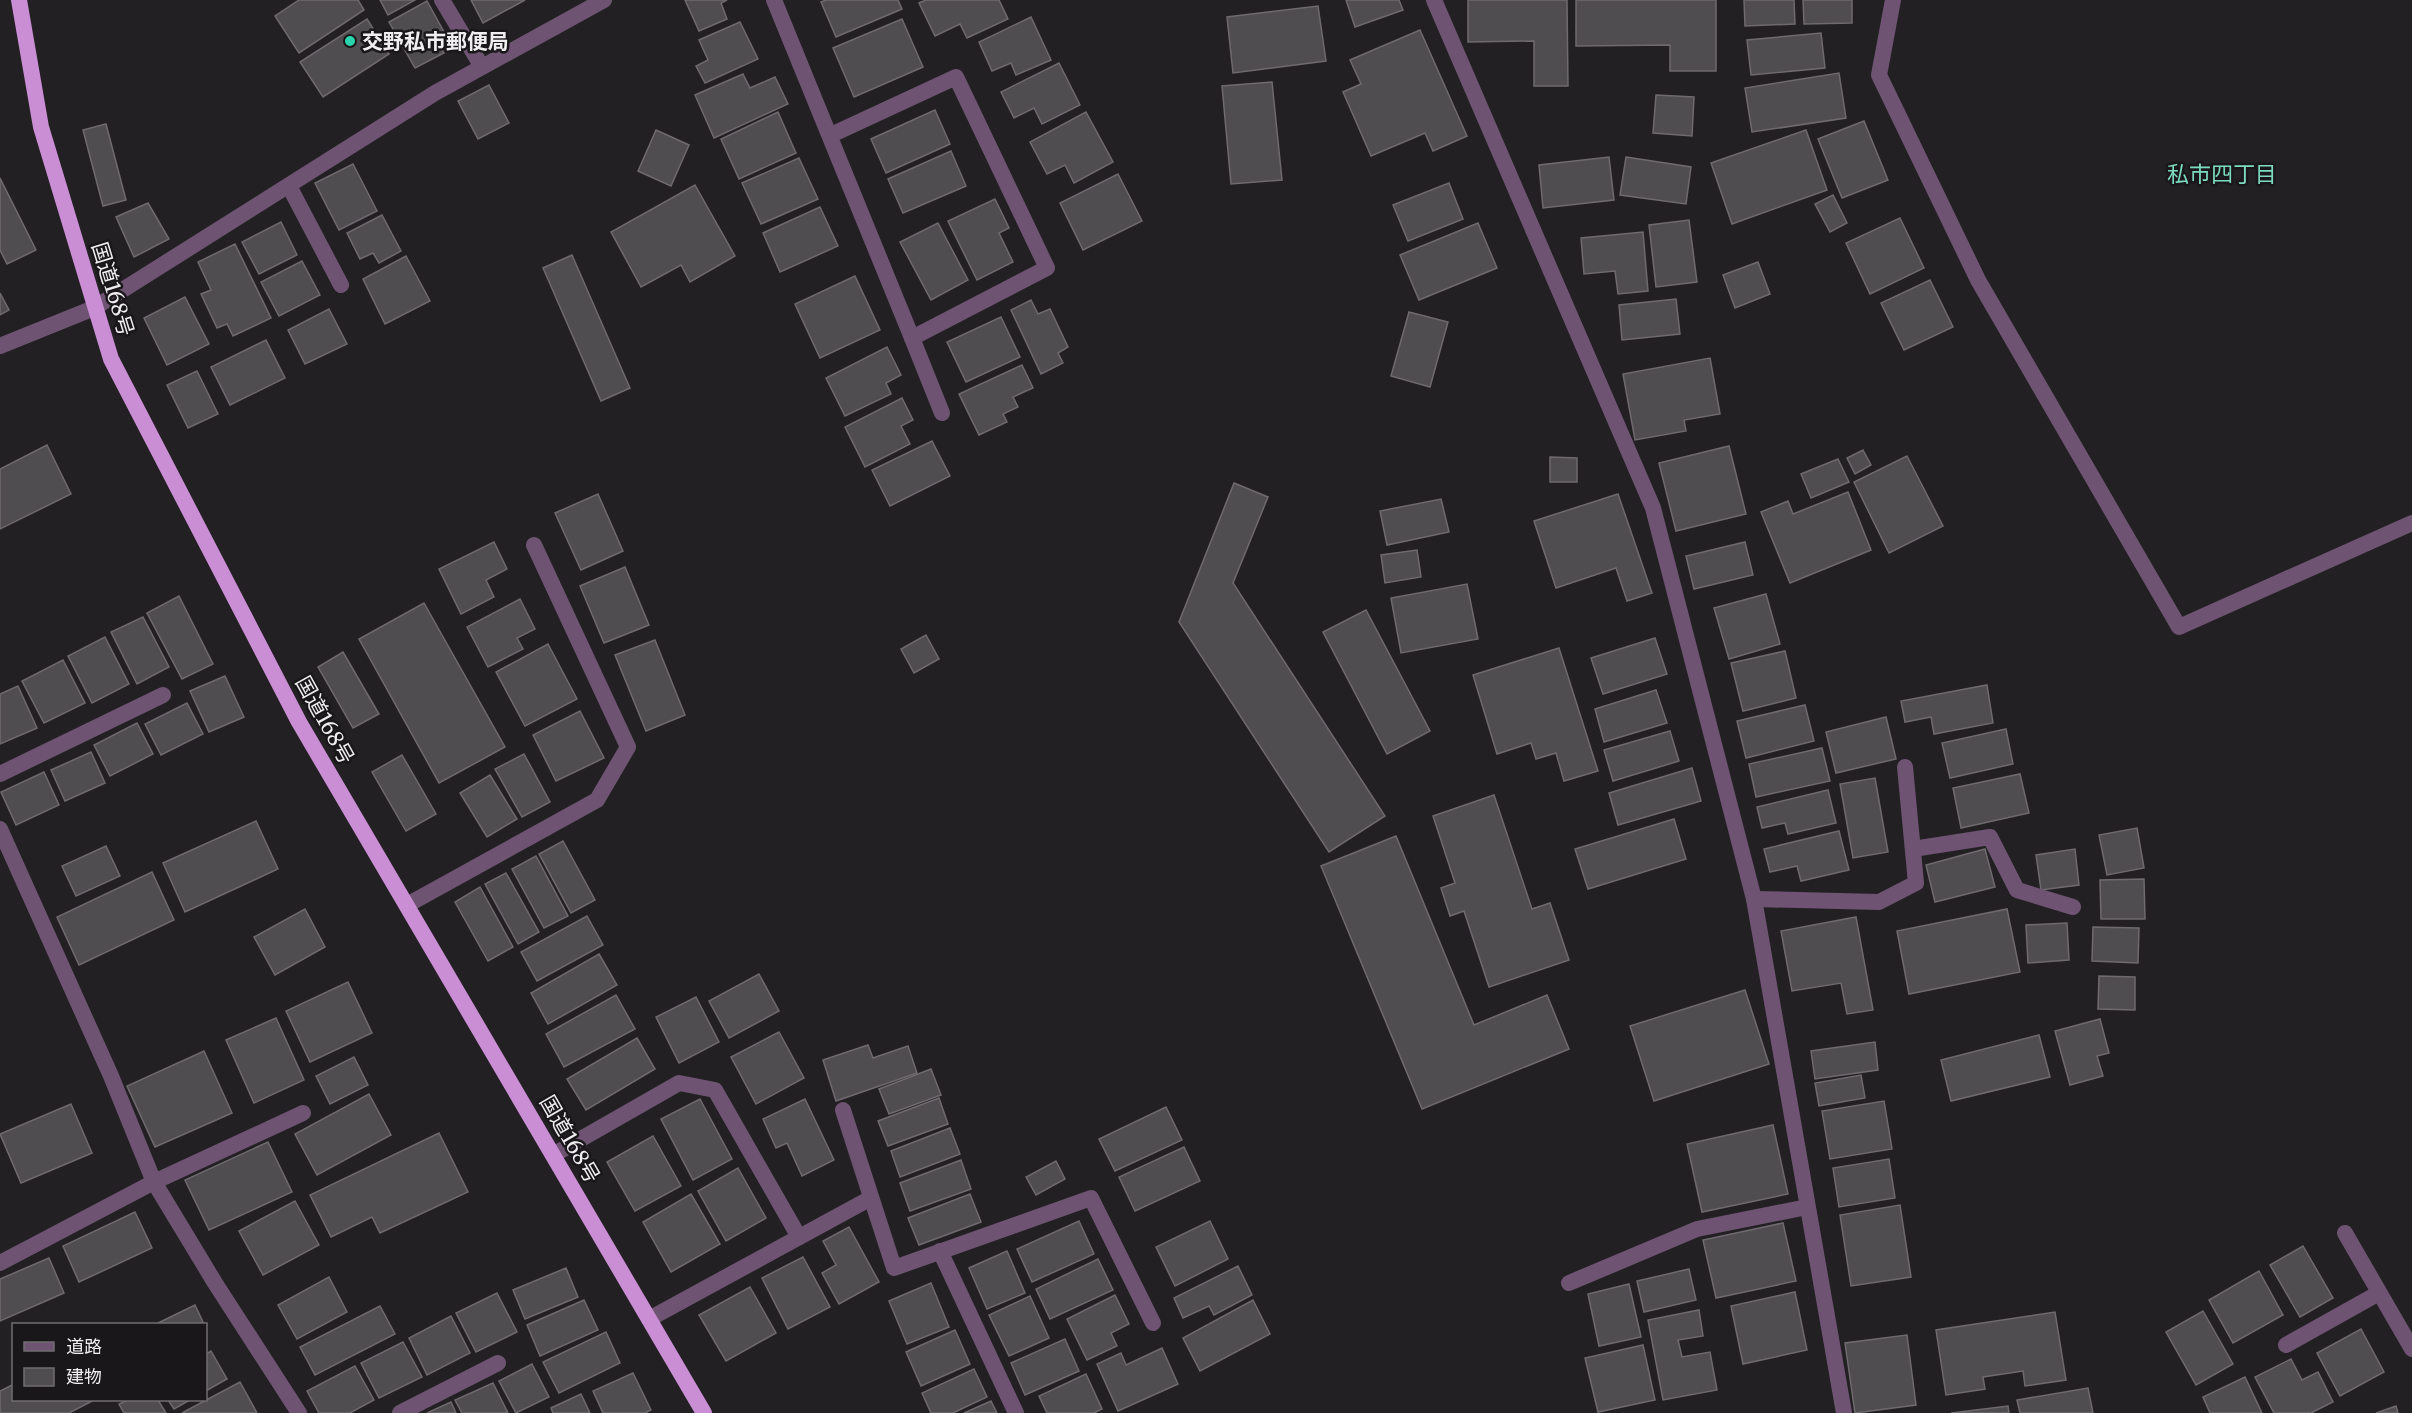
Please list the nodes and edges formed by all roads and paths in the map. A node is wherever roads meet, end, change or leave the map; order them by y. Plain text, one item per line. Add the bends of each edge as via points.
1 (19, 0) edge
2 (442, 0) edge
3 (604, 0) edge
4 (774, 0) edge
5 (1434, 0) edge
6 (1893, 0) edge
7 (482, 67) junction
8 (831, 135) junction
9 (289, 186) junction
10 (341, 285) dead end
11 (94, 308) junction
12 (912, 338) junction
13 (0, 346) edge
14 (942, 413) dead end
15 (2412, 523) edge
16 (534, 545) dead end
17 (162, 695) dead end
18 (1905, 766) dead end
19 (0, 774) edge
20 (0, 829) edge
21 (1913, 849) junction
22 (1754, 898) junction
23 (407, 905) junction
24 (2073, 908) dead end
25 (843, 1110) dead end
26 (303, 1113) dead end
27 (553, 1155) junction
28 (154, 1182) junction
29 (871, 1198) junction
30 (1807, 1207) junction
31 (2345, 1233) dead end
32 (800, 1237) junction
33 (940, 1251) junction
34 (0, 1263) edge
35 (1569, 1283) dead end
36 (2379, 1293) junction
37 (649, 1319) junction
38 (1153, 1323) dead end
39 (2286, 1345) dead end
40 (2412, 1349) edge
41 (498, 1363) dead end
42 (299, 1413) edge
43 (400, 1413) edge
44 (705, 1413) edge
45 (1016, 1413) edge
46 (1844, 1413) edge

1 - 11 highway, 国道168号 via 41,127
2 - 7 street
3 - 7 street
4 - 8 street
5 - 22 street via 1653,508
6 - 15 street via 1879,75 1978,280 2178,627
7 - 9 street
8 - 12 street
8 - 12 street via 956,77 1047,268
9 - 10 street
9 - 11 street
11 - 13 street
11 - 23 highway, 国道168号 via 111,359 298,722
12 - 14 street
16 - 23 street via 628,747 597,800
17 - 19 street
18 - 21 street
20 - 28 street
21 - 22 street via 1916,883 1880,902
21 - 24 street via 1990,837 2017,890
22 - 30 street
23 - 27 highway, 国道168号
25 - 29 street
26 - 28 street
27 - 32 street via 680,1083 715,1090
27 - 37 highway, 国道168号
28 - 34 street
28 - 42 street
29 - 32 street
29 - 33 street via 894,1268
30 - 35 street via 1697,1229
30 - 46 street
31 - 36 street
32 - 37 street
33 - 38 street via 1090,1198
33 - 45 street
36 - 39 street
36 - 40 street
37 - 44 highway, 国道168号
41 - 43 street

